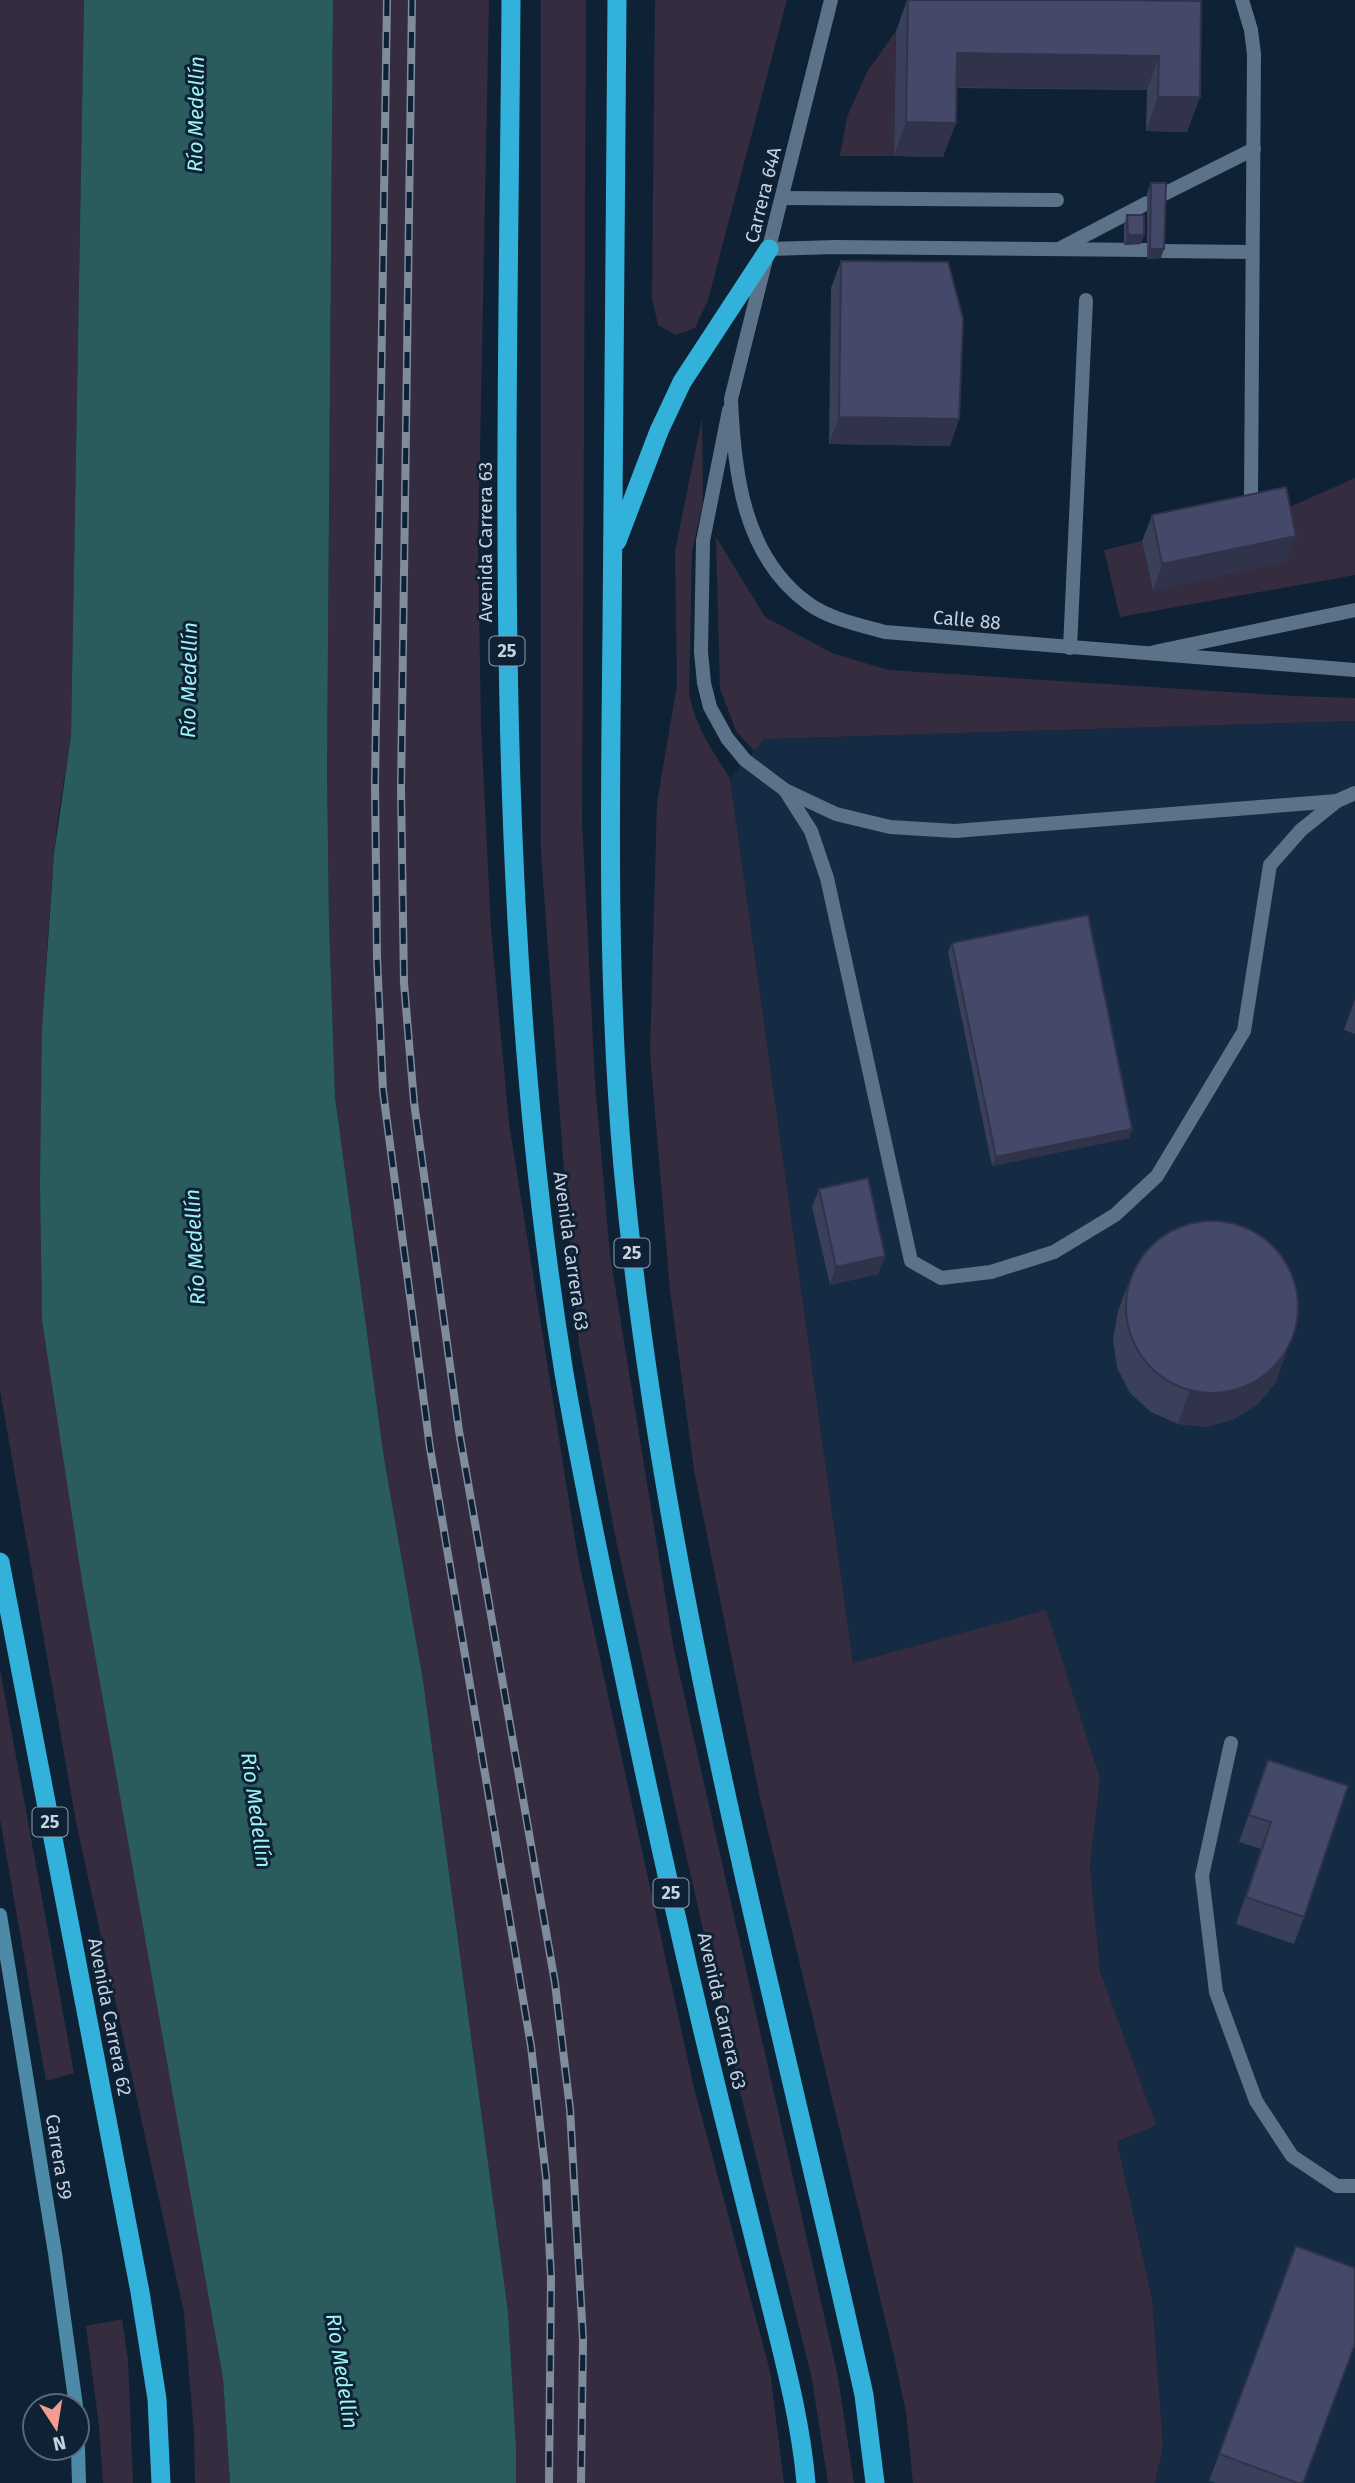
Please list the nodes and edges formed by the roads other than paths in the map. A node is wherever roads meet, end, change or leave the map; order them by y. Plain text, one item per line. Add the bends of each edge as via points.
1 (511, 0) edge
2 (617, 0) edge
3 (831, 0) edge
4 (1242, 0) edge
5 (1254, 149) junction
6 (1162, 195) edge
7 (782, 198) junction
8 (1057, 200) dead end
9 (1147, 203) dead end
10 (769, 249) junction
11 (1058, 250) junction
12 (1252, 252) junction
13 (1086, 300) dead end
14 (732, 398) junction
15 (1251, 498) edge
16 (612, 555) junction
17 (1355, 610) edge
18 (1070, 648) junction
19 (1142, 654) junction
20 (1355, 670) edge
21 (786, 790) junction
22 (1355, 793) edge
23 (1337, 802) junction
24 (0, 1562) edge
25 (1231, 1743) dead end
26 (0, 1915) edge
27 (1355, 2186) edge
28 (74, 2392) edge
29 (78, 2462) edge
30 (79, 2483) edge
31 (161, 2483) edge
32 (806, 2483) edge
33 (875, 2483) edge

1 - 32 highway, Avenida Carrera 63 / 25 via 509,778 516,926 543,1227 565,1376 614,1630 719,2098 793,2393
2 - 16 highway, 25
3 - 7 street, Carrera 64A
4 - 5 street via 1254,54
5 - 6 street
5 - 12 street
7 - 8 street
7 - 10 street, Carrera 64A
9 - 11 street
10 - 11 street
10 - 14 street, Carrera 64A
10 - 16 highway via 682,382
11 - 12 street
12 - 15 street
13 - 18 street
14 - 18 street, Calle 88 via 733,445 748,519 763,551 810,604 885,632
14 - 21 street via 703,541 704,683 710,707 727,738 745,760
16 - 33 highway, 25 via 610,918 615,1039 622,1162 649,1392 715,1748 864,2395
17 - 19 street
18 - 19 street, Calle 88
19 - 20 street, Calle 88
21 - 23 street via 836,814 890,827 955,831
21 - 23 street via 811,831 827,878 911,1261 941,1278 991,1272 1054,1252 1115,1215 1157,1176 1244,1031 1270,865 1301,830
22 - 23 street
24 - 31 highway, Avenida Carrera 62 / 25 via 136,2265 157,2399
25 - 27 street via 1202,1875 1216,1992 1256,2101 1293,2156 1337,2186
26 - 28 main road, Carrera 59
29 - 30 main road

